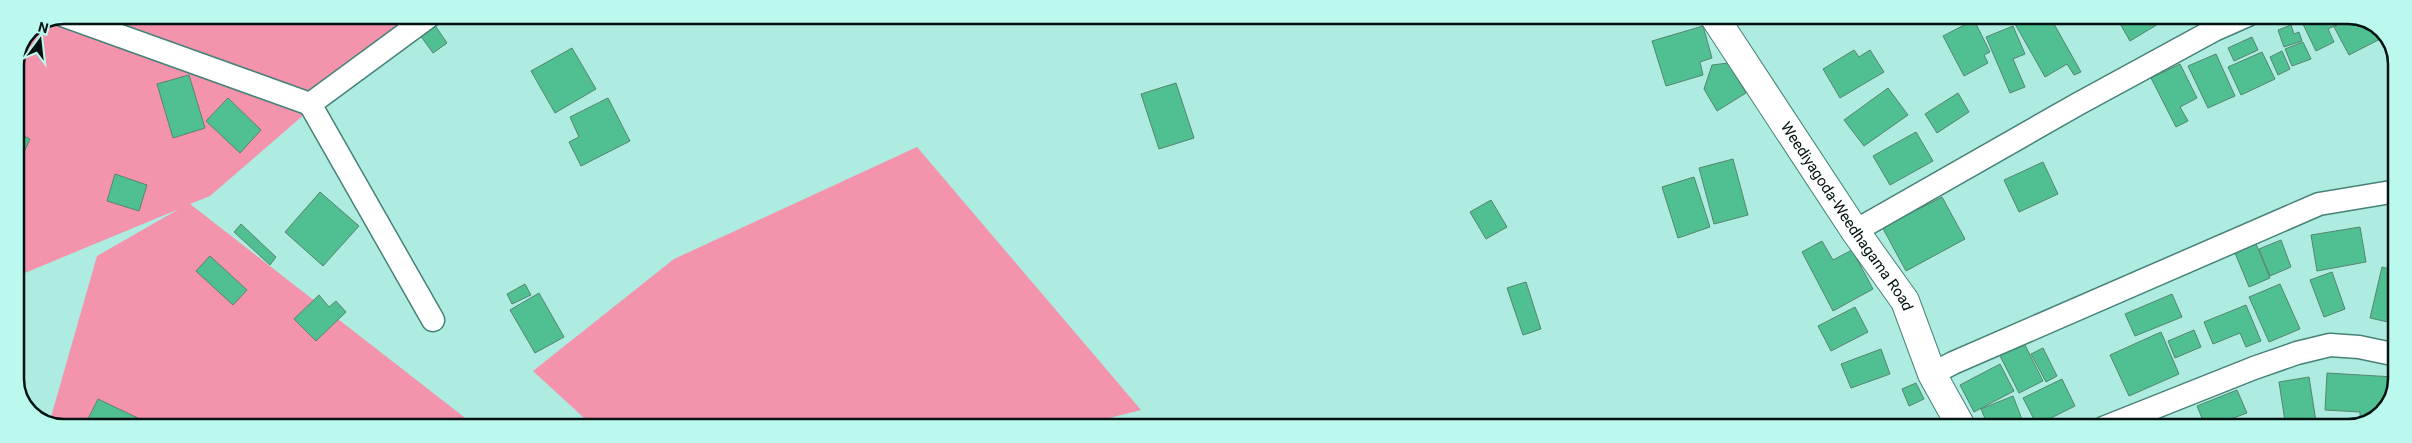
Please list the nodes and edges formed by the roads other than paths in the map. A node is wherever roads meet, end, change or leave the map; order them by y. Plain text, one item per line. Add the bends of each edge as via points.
1 (87, 24) edge
2 (419, 24) edge
3 (1719, 24) edge
4 (2207, 24) edge
5 (310, 104) junction
6 (2388, 192) edge
7 (1855, 231) junction
8 (434, 320) dead end
9 (2388, 354) edge
10 (1932, 374) junction
11 (1957, 419) edge
12 (2126, 419) edge

1 - 5 street
2 - 5 street
3 - 7 street, Weediyagoda-Weedhagama Road
4 - 7 street via 2078,104
5 - 8 street
6 - 10 street via 2319,204
7 - 10 street, Weediyagoda-Weedhagama Road via 1905,301
9 - 12 street via 2330,344 2264,364
10 - 11 street, Weediyagoda-Weedhagama Road

